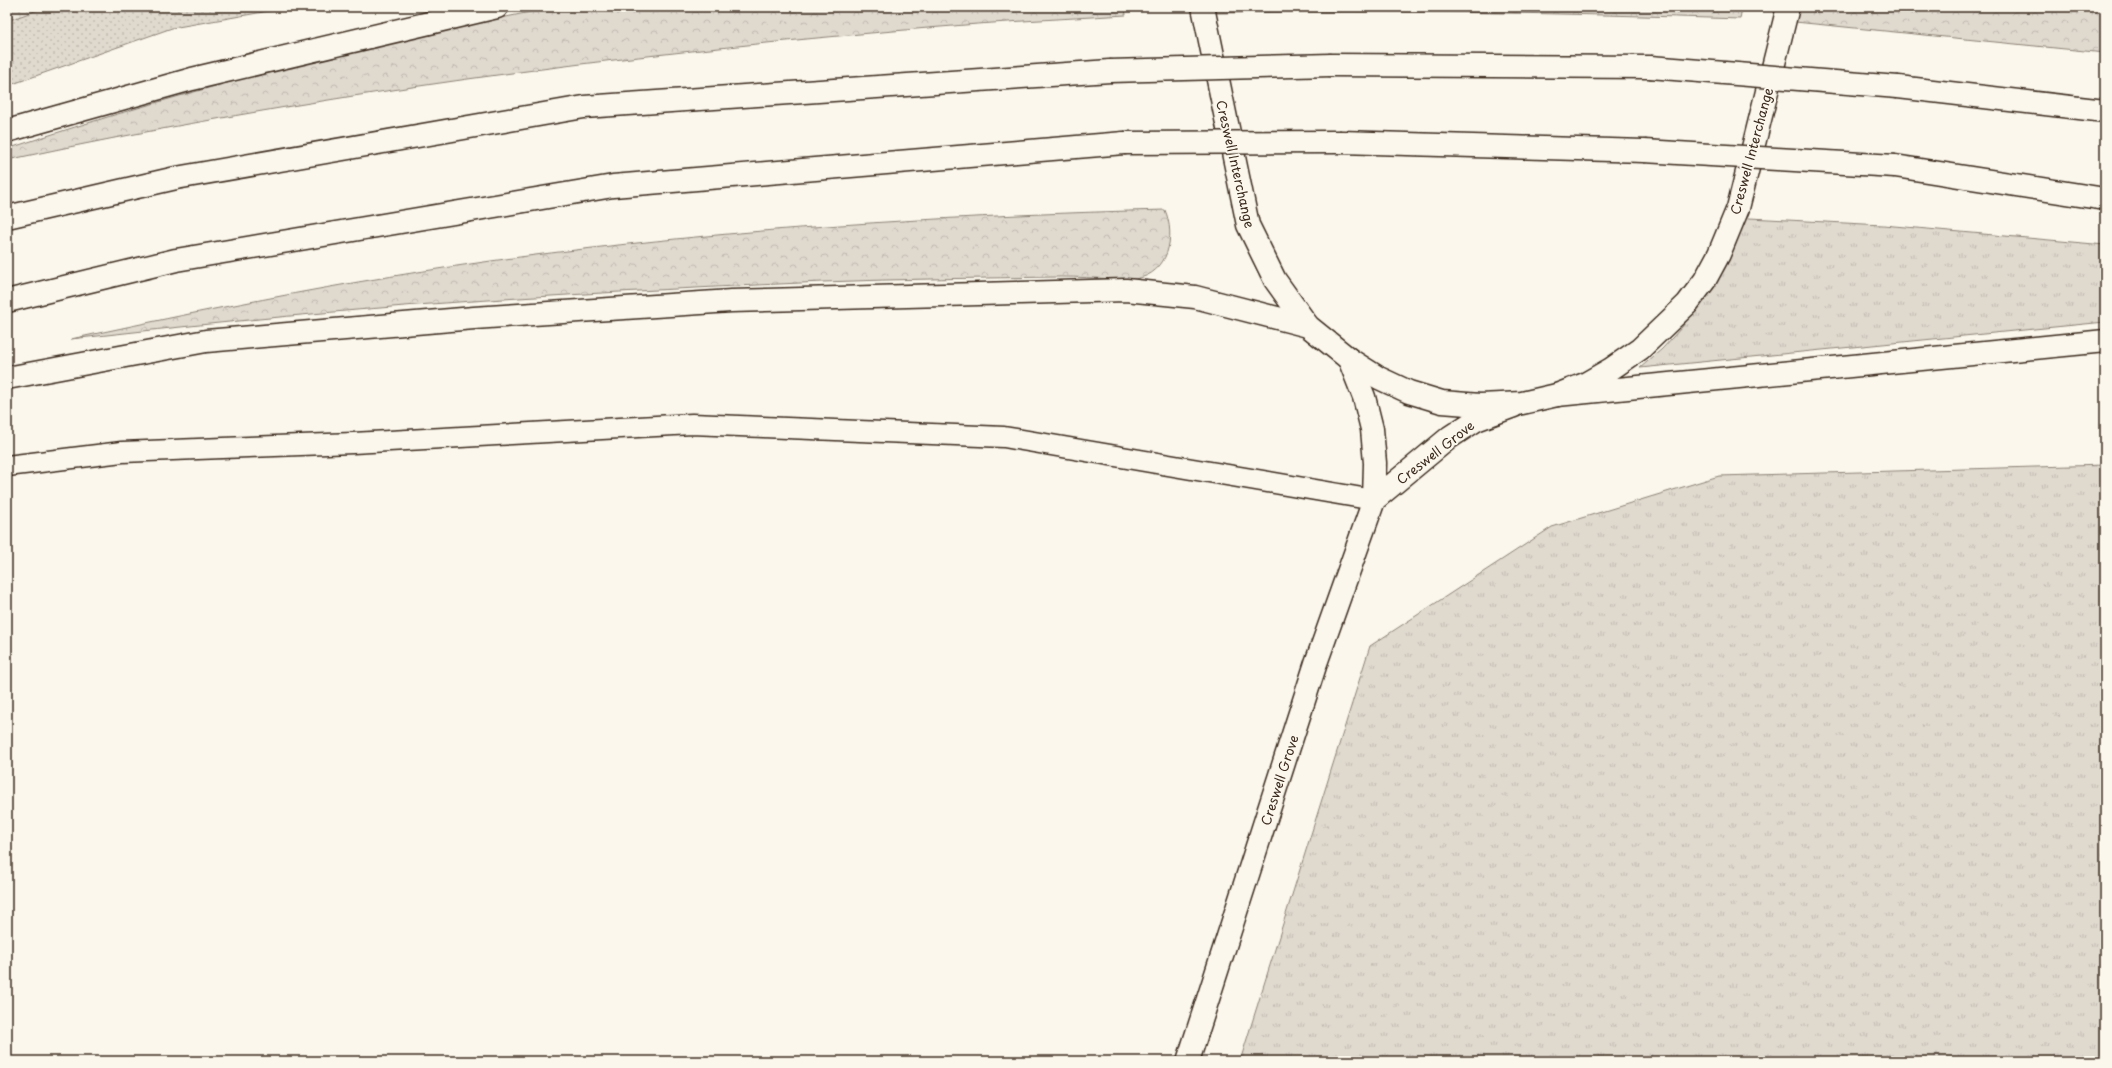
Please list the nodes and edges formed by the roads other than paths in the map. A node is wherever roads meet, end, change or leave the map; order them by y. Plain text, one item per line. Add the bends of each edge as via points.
1 (498, 7) edge
2 (1203, 7) edge
3 (1788, 7) edge
4 (2105, 111) edge
5 (7, 131) edge
6 (2105, 199) edge
7 (7, 217) edge
8 (7, 301) edge
9 (1308, 326) junction
10 (2105, 341) edge
11 (1350, 359) junction
12 (7, 378) edge
13 (1557, 395) junction
14 (1522, 403) junction
15 (7, 466) edge
16 (1374, 500) junction
17 (1188, 1061) edge

1 - 5 main road via 192,79
2 - 9 main road, Creswell Interchange via 1248,224 1275,280
3 - 13 main road, Creswell Interchange via 1738,208 1705,280 1687,304 1640,349 1585,384
4 - 7 main road, bridge via 1898,87 1650,67 1331,65 1110,71 584,107 176,178
6 - 8 main road, bridge via 1895,166 1644,151 1341,142 1124,143 613,186 176,260
9 - 11 main road, Creswell Interchange
9 - 12 main road via 1194,297 1126,290 731,301 206,341
10 - 13 main road
11 - 14 main road, Creswell Interchange via 1379,378 1409,392 1442,402 1480,405
11 - 16 main road, Creswell Grove via 1372,429 1375,463
13 - 14 main road, Creswell Interchange
14 - 16 main road, Creswell Grove via 1476,420 1450,437
15 - 16 lane via 122,452 353,443 692,424 1004,437
16 - 17 main road, Creswell Grove via 1316,663

